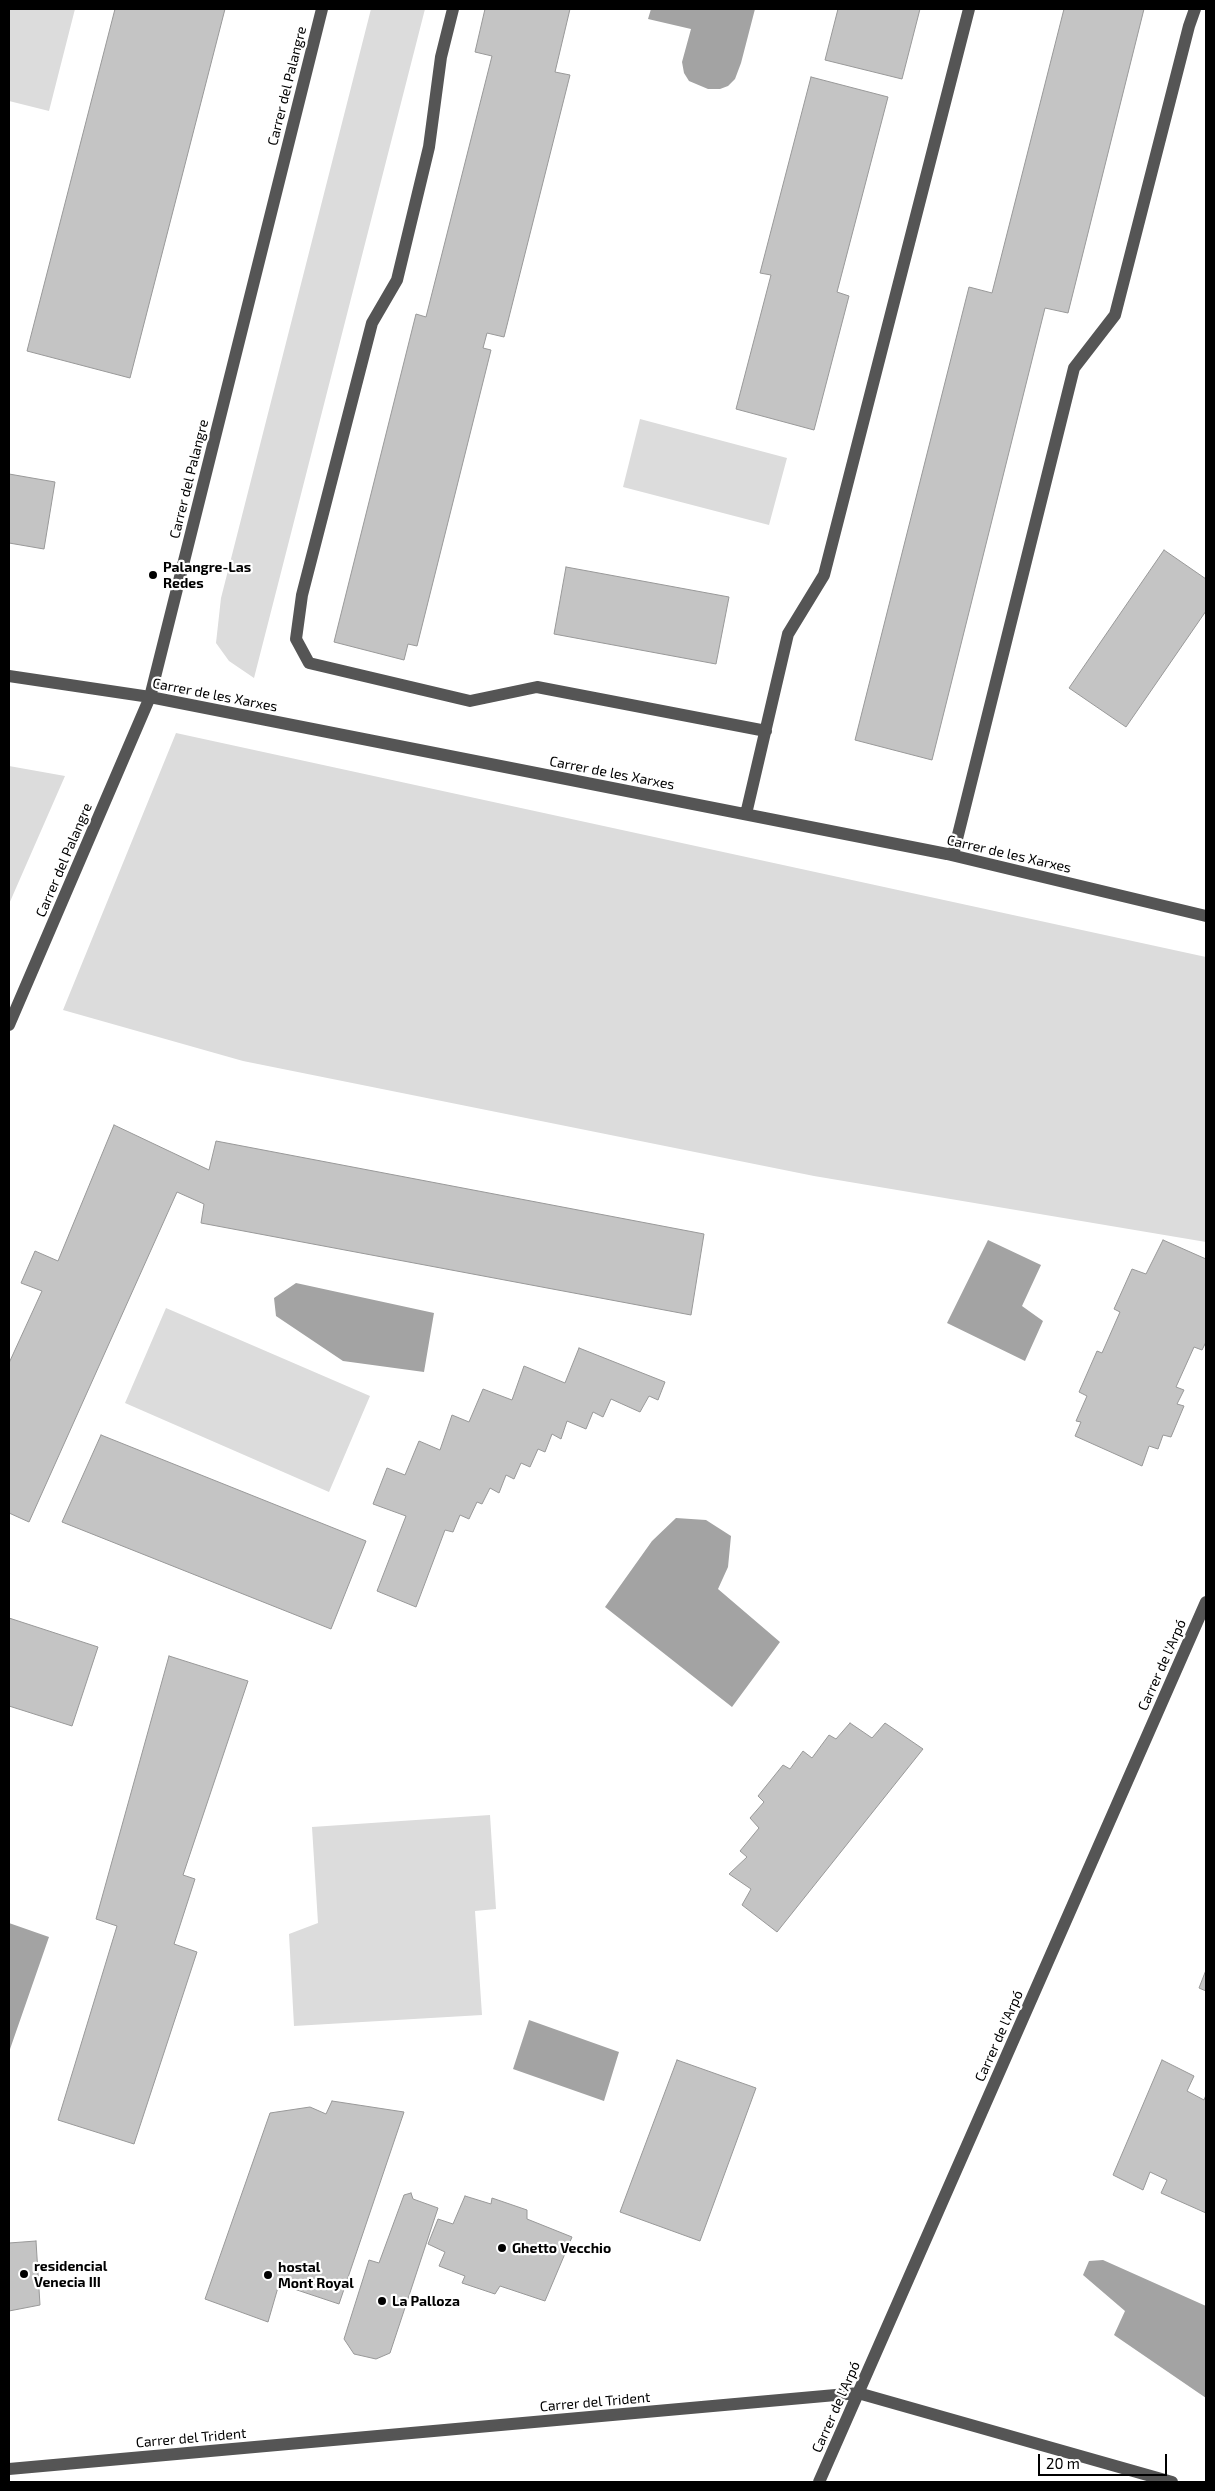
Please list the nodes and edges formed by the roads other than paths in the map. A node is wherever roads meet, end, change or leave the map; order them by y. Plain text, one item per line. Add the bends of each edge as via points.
1 (322, 9) edge
2 (453, 9) edge
3 (969, 9) edge
4 (1195, 9) edge
5 (9, 676) edge
6 (150, 697) junction
7 (766, 731) junction
8 (746, 814) junction
9 (953, 855) junction
10 (1206, 916) edge
11 (9, 1025) edge
12 (1206, 1602) edge
13 (858, 2393) junction
14 (9, 2470) edge
15 (819, 2482) edge
16 (1172, 2482) edge

1 - 6 street, Carrer del Palangre
2 - 7 street via 441,57 429,147 397,280 372,324 302,595 296,639 309,663 470,700 538,686
3 - 7 street via 824,575 788,634
4 - 9 street via 1115,316 1074,368
5 - 6 street, Carrer de les Xarxes
6 - 8 street, Carrer de les Xarxes
6 - 11 street, Carrer del Palangre
7 - 8 street
8 - 9 street, Carrer de les Xarxes
9 - 10 street, Carrer de les Xarxes
12 - 13 street, Carrer de l'Arpó
13 - 14 street, Carrer del Trident
13 - 15 street, Carrer de l'Arpó
13 - 16 street, Carrer del Trident

